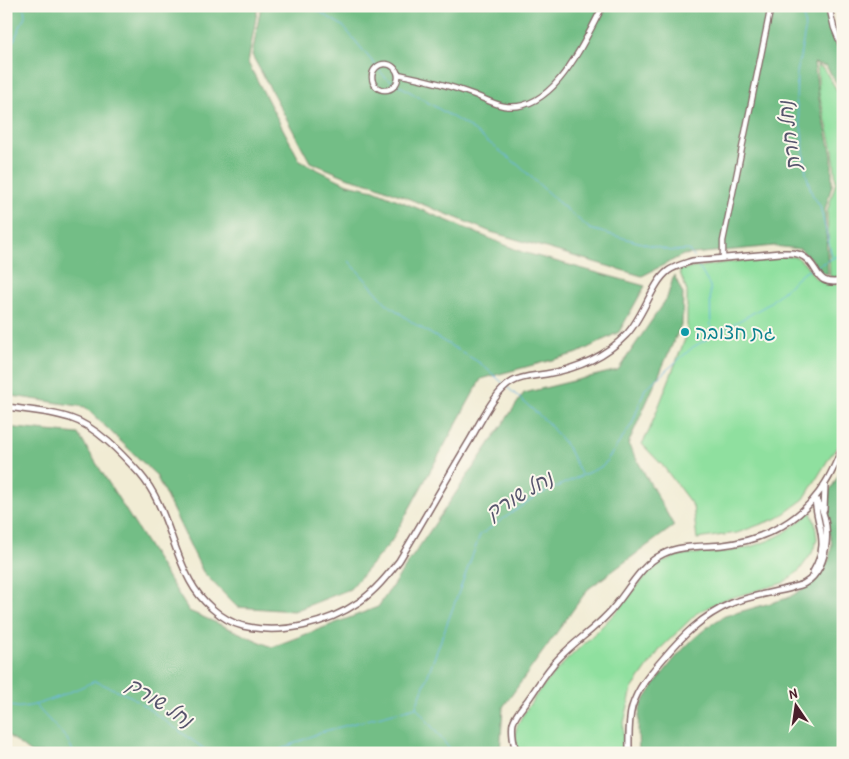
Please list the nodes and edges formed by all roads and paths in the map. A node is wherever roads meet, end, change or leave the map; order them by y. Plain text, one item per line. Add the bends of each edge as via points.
1 (603, 6) edge
2 (771, 6) edge
3 (829, 6) edge
4 (843, 50) edge
5 (398, 74) junction
6 (723, 258) junction
7 (843, 281) edge
8 (6, 407) edge
9 (843, 448) edge
10 (826, 482) junction
11 (815, 498) junction
12 (824, 515) junction
13 (805, 583) junction
14 (516, 753) edge
15 (629, 753) edge

1 - 5 street via 576,57 560,79 533,102 502,105 428,80
2 - 6 street via 723,241
3 - 4 street
5 - 5 street via 390,65 381,65 374,70 372,78 376,86 388,90 395,86
6 - 7 main road via 794,253 806,258 823,279
6 - 8 main road via 692,261 666,272 639,320 626,335 597,357 585,364 520,379 504,388 399,561 382,583 344,611 302,626 261,629 242,626 212,608 190,581 149,485 130,464 92,429 77,421 45,412
9 - 10 main road
10 - 11 main road
10 - 12 main road
11 - 12 main road
11 - 13 main road via 823,547 815,569
11 - 14 main road via 787,523 764,535 738,543 674,550 650,563 608,615 542,676 513,724
12 - 13 main road via 827,542 824,557 816,573
13 - 15 main road via 713,612 682,636 637,694 631,710

